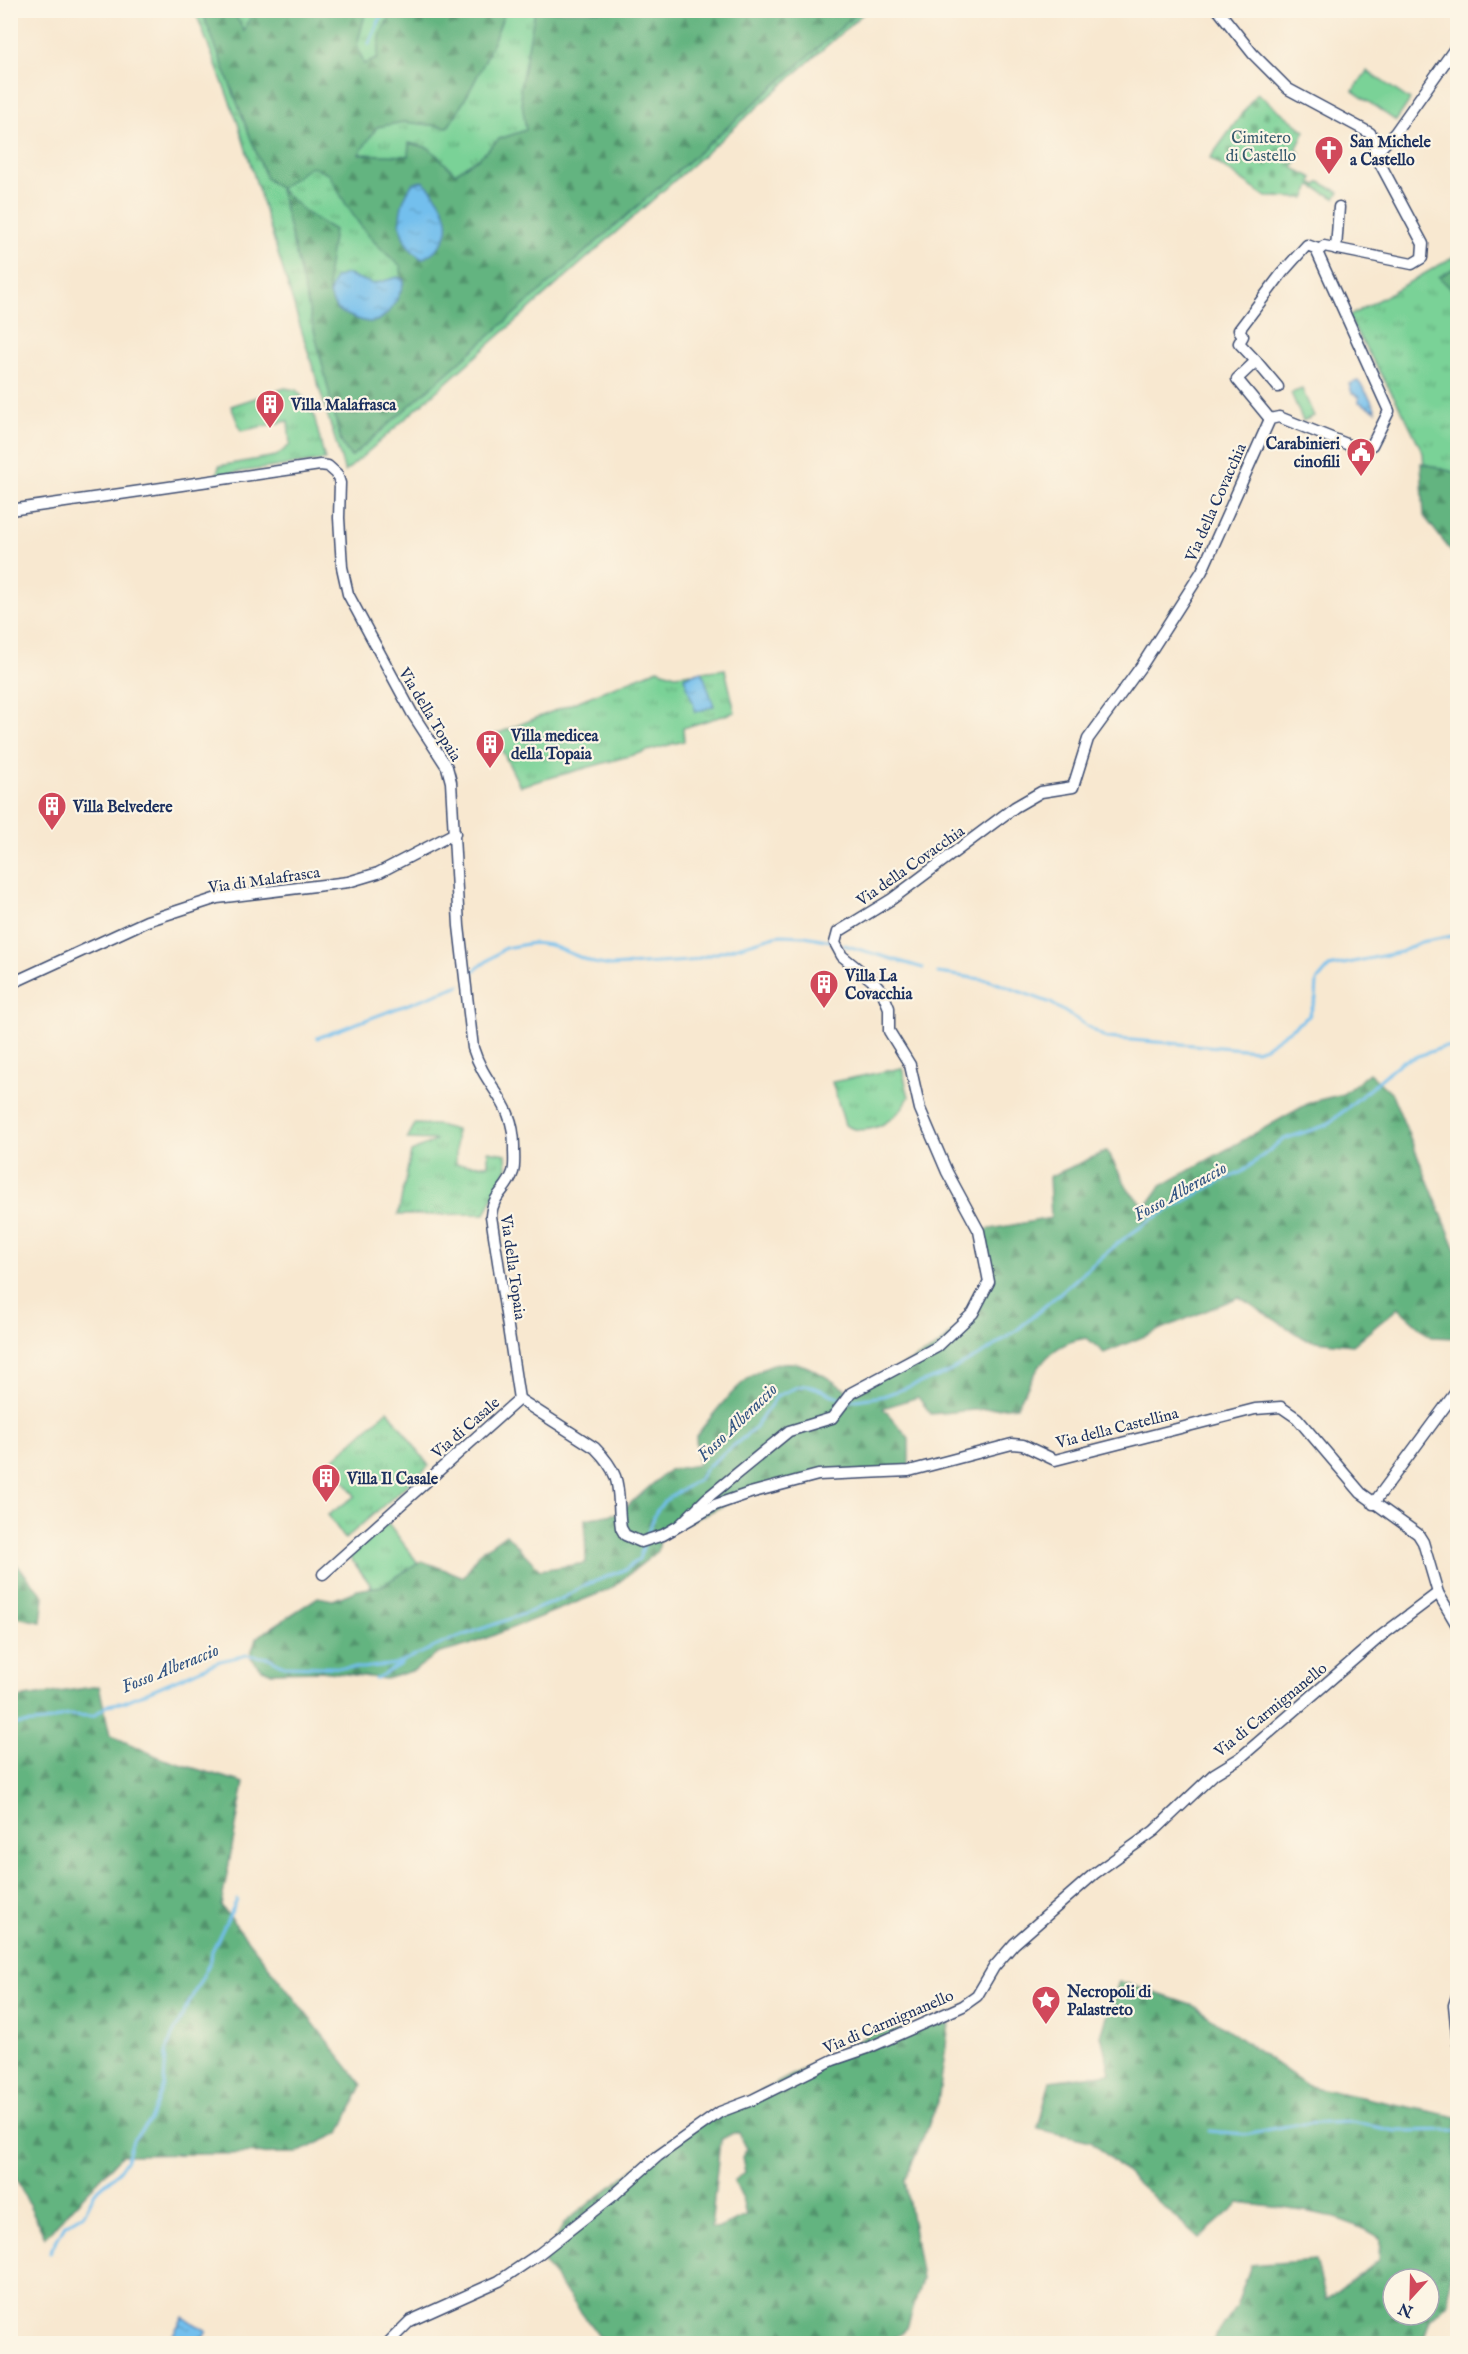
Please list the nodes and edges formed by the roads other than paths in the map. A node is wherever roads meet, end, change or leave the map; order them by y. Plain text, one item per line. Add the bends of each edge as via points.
1 (1218, 10) edge
2 (1458, 44) edge
3 (1375, 154) junction
4 (1339, 207) dead end
5 (1318, 249) junction
6 (1336, 249) junction
7 (1256, 361) junction
8 (1278, 387) dead end
9 (1270, 419) junction
10 (10, 510) edge
11 (455, 832) junction
12 (10, 984) edge
13 (1458, 1389) edge
14 (519, 1399) junction
15 (1373, 1504) junction
16 (681, 1525) junction
17 (323, 1574) dead end
18 (1438, 1593) junction
19 (1458, 1627) edge
20 (1458, 1993) edge
21 (1458, 2044) edge
22 (387, 2343) edge

1 - 3 street via 1288,89 1370,134 1375,139
2 - 3 street via 1395,134
3 - 6 street via 1423,244 1422,258 1412,264
4 - 6 street
5 - 6 street
5 - 7 street via 1307,245 1294,258 1239,330 1243,336 1239,343
5 - 9 street via 1320,264 1389,411 1372,446 1359,449 1279,417
7 - 8 street
7 - 9 street via 1238,379
9 - 16 street, Via della Covacchia via 1202,571 1142,665 1088,739 1073,787 1041,792 1015,807 892,899 838,932 835,943 842,956 882,991 889,1008 889,1031 910,1065 920,1109 947,1172 979,1230 989,1282 973,1313 937,1347 844,1401 832,1418 789,1431 707,1498
10 - 11 street, Via della Topaia via 328,466 340,483 342,567 348,594 402,695 447,767
11 - 12 street, Via di Malafrasca via 378,873 348,882 217,898 147,921
11 - 14 street, Via della Topaia via 459,926 473,1048 479,1067 507,1108 514,1132 514,1171 492,1203 491,1216
13 - 15 street
14 - 16 street, Via della Castellina via 595,1448 604,1458 617,1476 621,1528 625,1535 641,1542 663,1536
14 - 17 street, Via di Casale
15 - 16 street, Via della Castellina via 1297,1418 1281,1407 1219,1417 1054,1460 1012,1444 909,1471 818,1475 716,1504
15 - 18 street, Via della Castellina via 1418,1534
18 - 19 street, Via della Castellina
18 - 22 street, Via di Carmignanello via 1381,1636 1240,1758 1214,1774 1154,1831 1094,1875 1014,1944 977,1996 963,2006 720,2112 658,2156 539,2254 499,2281 410,2321
20 - 21 street via 1454,2005

